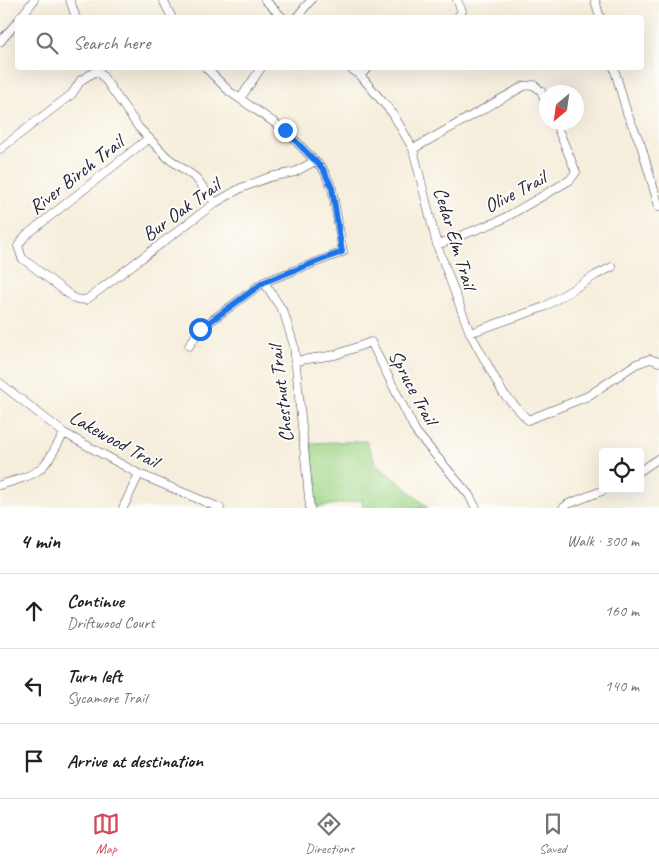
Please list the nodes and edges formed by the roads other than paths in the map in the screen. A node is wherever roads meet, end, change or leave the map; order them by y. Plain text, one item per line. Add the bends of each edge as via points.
1 (34, 0) edge
2 (70, 0) edge
3 (163, 0) edge
4 (265, 0) edge
5 (311, 0) edge
6 (457, 0) edge
7 (595, 0) edge
8 (22, 15) edge
9 (75, 15) edge
10 (170, 15) edge
11 (280, 15) edge
12 (298, 15) edge
13 (459, 15) edge
14 (599, 15) edge
15 (15, 24) edge
16 (0, 42) edge
17 (96, 70) edge
18 (98, 70) edge
19 (208, 70) edge
20 (260, 70) edge
21 (353, 70) edge
22 (366, 70) edge
23 (615, 70) edge
24 (360, 75) junction
25 (539, 89) edge
26 (240, 99) junction
27 (558, 130) edge
28 (149, 138) junction
29 (0, 149) edge
30 (413, 149) junction
31 (315, 161) junction
32 (215, 204) junction
33 (659, 207) edge
34 (437, 245) junction
35 (612, 267) dead end
36 (264, 282) junction
37 (74, 299) joint
38 (470, 333) junction
39 (189, 346) dead end
40 (295, 361) junction
41 (659, 362) edge
42 (0, 383) edge
43 (64, 433) junction
44 (659, 458) edge
45 (644, 468) edge
46 (138, 474) junction
47 (0, 484) edge
48 (599, 493) edge
49 (567, 507) edge
50 (123, 508) edge
51 (220, 508) edge
52 (310, 508) edge
53 (476, 508) edge

1 - 8 street
2 - 9 street
3 - 10 street
4 - 11 street
5 - 12 street
6 - 13 street via 462,11
7 - 14 street
15 - 16 street
17 - 29 street via 81,80 72,94
18 - 28 street
19 - 26 street
20 - 26 street
21 - 24 street, Cedar Elm Trail
22 - 24 street
23 - 33 street
24 - 30 street, Cedar Elm Trail via 393,114
25 - 30 street via 534,85 524,86
26 - 31 street via 285,130
27 - 34 street, Olive Trail via 576,172 570,180 501,220
28 - 32 street via 168,158 196,178
28 - 37 street, River Birch Trail via 25,236 18,246 22,258
30 - 34 street, Cedar Elm Trail
31 - 32 street, Bur Oak Trail via 295,172 240,188
31 - 36 street via 323,169 332,188 342,252
32 - 37 street, Bur Oak Trail via 86,300
34 - 38 street, Cedar Elm Trail
35 - 38 street via 544,307
36 - 39 street via 200,329
36 - 40 street, Chestnut Trail via 284,312
38 - 41 street, Cedar Elm Trail via 503,393 528,420 588,396 636,364 650,359
40 - 52 street, Chestnut Trail
40 - 53 street, Spruce Trail via 335,355 371,342 416,432 469,495
42 - 43 street, Lakewood Trail
43 - 46 street, Lakewood Trail
43 - 47 street via 45,467 30,476
44 - 45 street
46 - 50 street
46 - 51 street, Lakewood Trail
48 - 49 street

